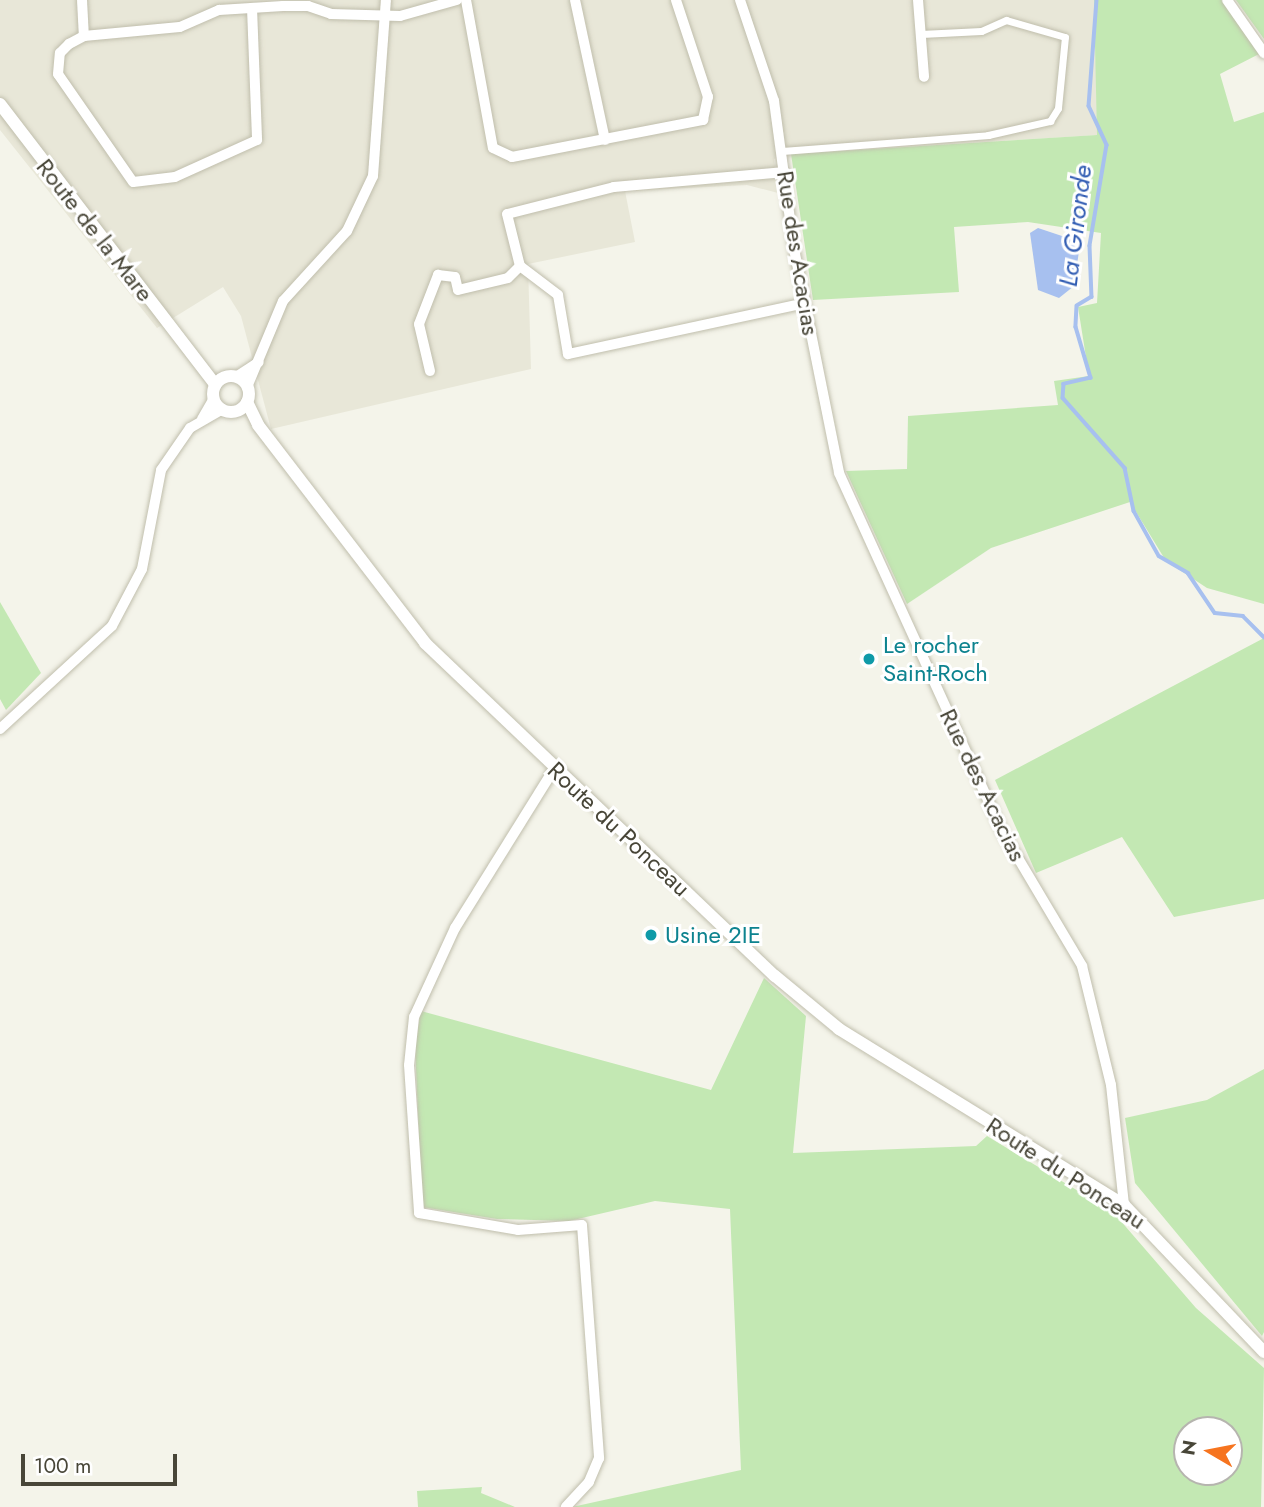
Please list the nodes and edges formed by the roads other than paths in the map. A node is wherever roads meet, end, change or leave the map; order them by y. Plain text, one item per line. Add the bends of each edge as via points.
1 (82, 0) edge
2 (386, 0) edge
3 (457, 0) edge
4 (466, 0) edge
5 (575, 0) edge
6 (676, 0) edge
7 (740, 0) edge
8 (918, 0) edge
9 (1227, 0) edge
10 (252, 8) junction
11 (386, 16) junction
12 (921, 34) junction
13 (84, 36) junction
14 (1264, 52) edge
15 (924, 77) dead end
16 (0, 104) edge
17 (605, 140) junction
18 (782, 151) junction
19 (785, 172) junction
20 (520, 266) junction
21 (805, 303) junction
22 (263, 359) junction
23 (430, 371) dead end
24 (223, 385) junction
25 (247, 387) junction
26 (247, 402) junction
27 (223, 410) junction
28 (236, 411) junction
29 (202, 419) junction
30 (258, 425) junction
31 (0, 729) edge
32 (554, 769) junction
33 (1124, 1205) junction
34 (1264, 1352) edge
35 (566, 1507) edge

1 - 13 street
2 - 11 street
3 - 11 street
4 - 17 street via 496,152 512,157
5 - 17 street
6 - 17 street via 708,97 703,120
7 - 18 street, Rue des Acacias via 774,101
8 - 12 street
9 - 14 street
10 - 11 street via 309,6 331,14
10 - 13 street via 219,10 180,27
10 - 13 street via 257,140 148,184 128,177 58,74 60,53
11 - 22 street via 373,176 347,231 283,301
12 - 15 street
12 - 18 street via 981,31 1006,20 1065,37 1058,108 1050,121 988,135
16 - 24 street, Route de la Mare
18 - 19 street, Rue des Acacias
19 - 20 street via 614,187 507,214
19 - 21 street, Rue des Acacias
20 - 21 street via 558,295 568,354
20 - 23 street via 508,278 458,290 456,278 438,275 419,324
21 - 33 street, Rue des Acacias via 850,504 1002,831 1082,966 1111,1085
22 - 24 street
22 - 25 street
24 - 25 street
24 - 27 street
24 - 29 street
25 - 26 street
26 - 28 street
26 - 30 street, Route du Ponceau
27 - 28 street
27 - 29 street
28 - 30 street, Route du Ponceau
29 - 31 street via 161,470 148,548 130,599 112,626
30 - 32 street, Route du Ponceau via 425,643
32 - 33 street, Route du Ponceau via 839,1029
32 - 35 street via 449,939 414,1017 409,1065 414,1202 419,1213 496,1228 582,1225 599,1458 589,1482
33 - 34 street, Route du Ponceau

